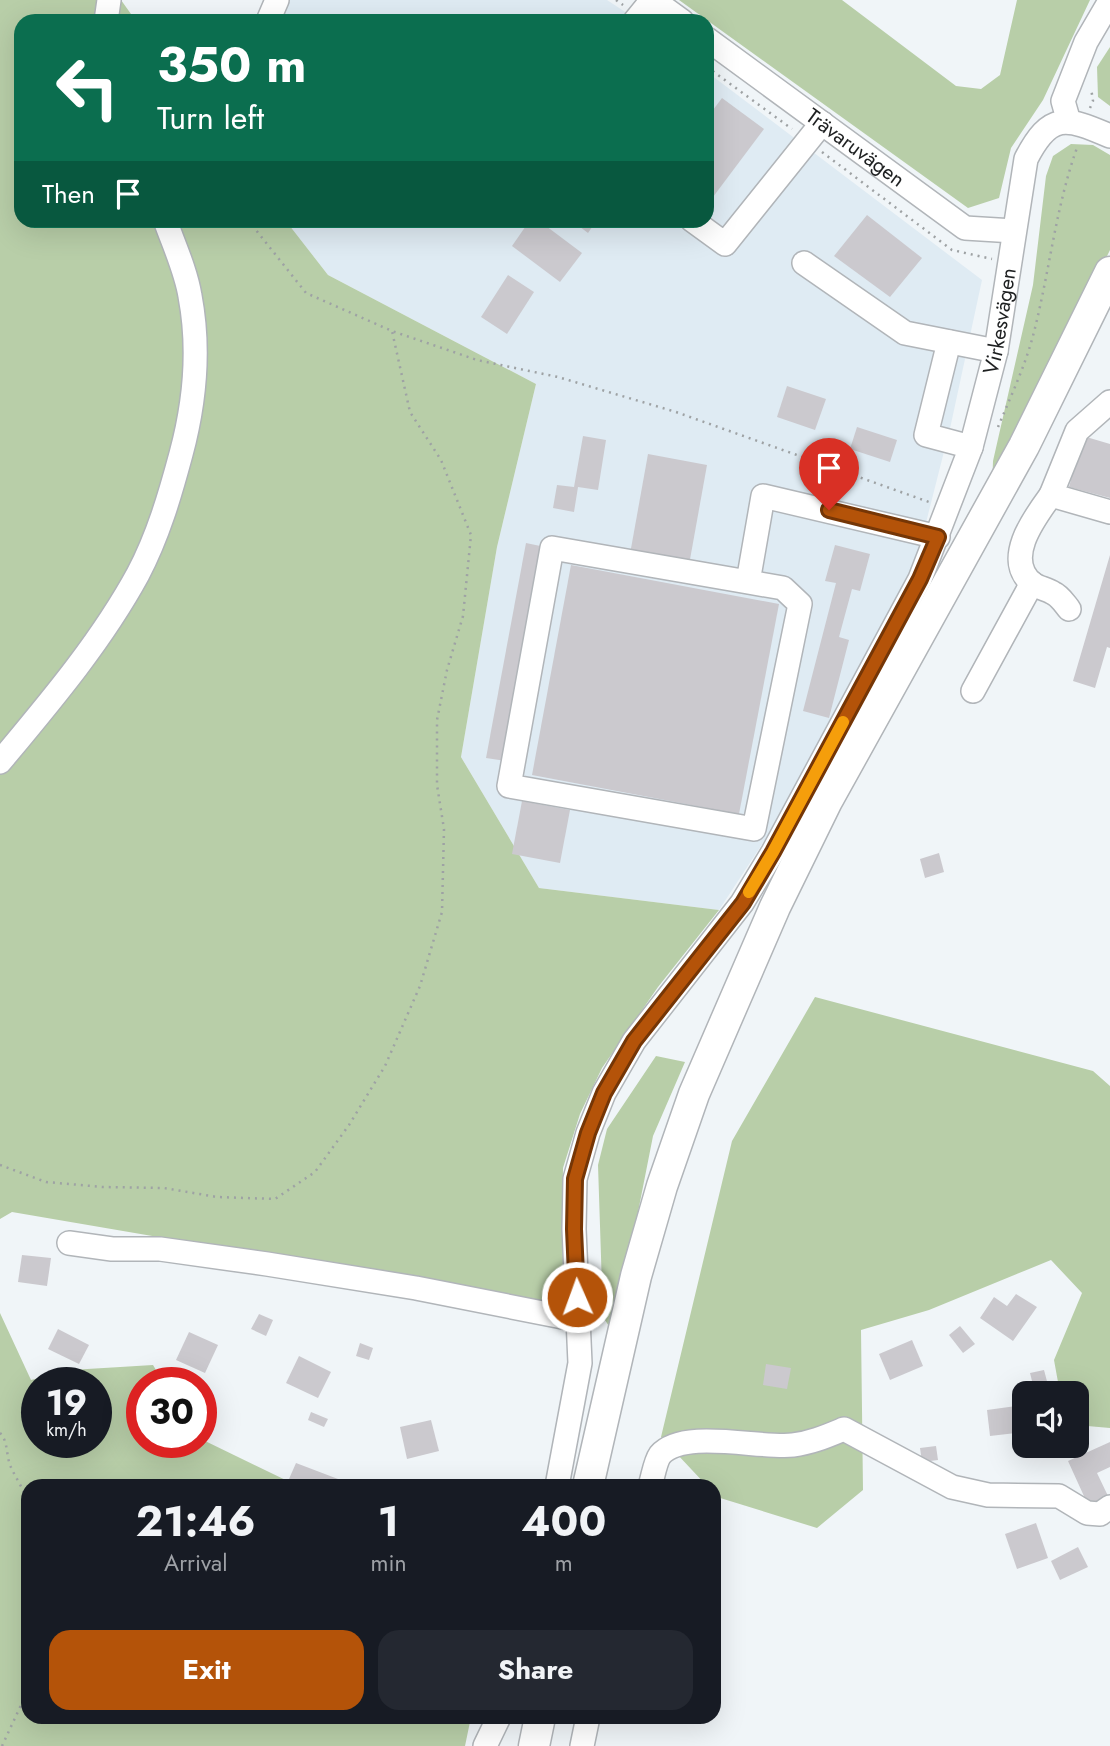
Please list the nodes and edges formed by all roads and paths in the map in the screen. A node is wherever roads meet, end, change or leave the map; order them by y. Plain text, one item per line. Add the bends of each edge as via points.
1 (653, 0) edge
2 (1110, 1) edge
3 (641, 14) edge
4 (672, 14) edge
5 (714, 45) edge
6 (714, 71) edge
7 (1090, 82) dead end
8 (1077, 123) junction
9 (814, 132) junction
10 (1110, 136) edge
11 (168, 228) edge
12 (254, 228) edge
13 (703, 228) edge
14 (1014, 231) junction
15 (1009, 262) junction
16 (804, 263) dead end
17 (1110, 272) edge
18 (392, 331) junction
19 (949, 342) junction
20 (996, 351) junction
21 (1110, 402) edge
22 (994, 436) dead end
23 (971, 447) junction
24 (1051, 495) junction
25 (948, 508) junction
26 (1110, 512) edge
27 (938, 537) junction
28 (748, 582) junction
29 (1032, 583) junction
30 (1069, 609) dead end
31 (973, 691) dead end
32 (0, 762) edge
33 (0, 1165) edge
34 (69, 1243) dead end
35 (578, 1320) junction
36 (0, 1433) edge
37 (558, 1479) edge
38 (590, 1479) edge
39 (652, 1479) edge
40 (21, 1483) edge
41 (1110, 1507) edge
42 (21, 1705) edge
43 (496, 1724) edge
44 (539, 1724) edge
45 (587, 1724) edge
46 (2, 1746) edge
47 (485, 1746) edge
48 (534, 1746) edge
49 (582, 1746) edge

1 - 3 street
1 - 4 street
2 - 8 street via 1086,42 1063,101
5 - 9 street, Trävaruvägen
6 - 9 path
7 - 8 path via 1093,101
8 - 10 street
8 - 14 street, Virkesvägen via 1052,124 1038,136 1026,159
8 - 22 path via 1034,334
9 - 13 street via 725,244
9 - 14 street, Trävaruvägen via 965,228
9 - 15 path via 952,250
11 - 32 street via 190,295 197,362 188,428 169,502 139,573 102,632
12 - 18 path via 306,293
14 - 15 street, Virkesvägen
15 - 20 street, Virkesvägen
16 - 19 street via 905,333
17 - 38 main road via 1024,446 827,801 775,907 694,1094 636,1276
18 - 25 path via 477,360 558,377 676,412
18 - 33 path via 410,412 441,460 471,535 463,616 437,720 437,785 444,829 442,912 420,986 385,1066 315,1172 275,1199 46,1182
19 - 20 street
19 - 23 street via 926,435
20 - 23 street, Virkesvägen
21 - 24 street via 1077,431
23 - 25 street, Virkesvägen
24 - 26 street
24 - 29 street via 1028,526 1020,558
25 - 27 street, Virkesvägen
27 - 28 street via 763,496
27 - 35 street, Virkesvägen via 920,579 743,903 634,1041 604,1093 575,1179
28 - 28 street via 552,548 509,786 754,829 800,604 783,588
29 - 30 street via 1056,594
29 - 31 street
34 - 35 street via 160,1249 267,1264
35 - 37 street, Virkesvägen via 580,1363
36 - 40 path
39 - 41 street via 659,1456 674,1445 699,1441 790,1446 844,1429 952,1487 988,1494 1059,1496 1087,1513 1100,1514
42 - 46 path
43 - 47 street
44 - 48 main road
45 - 49 street

